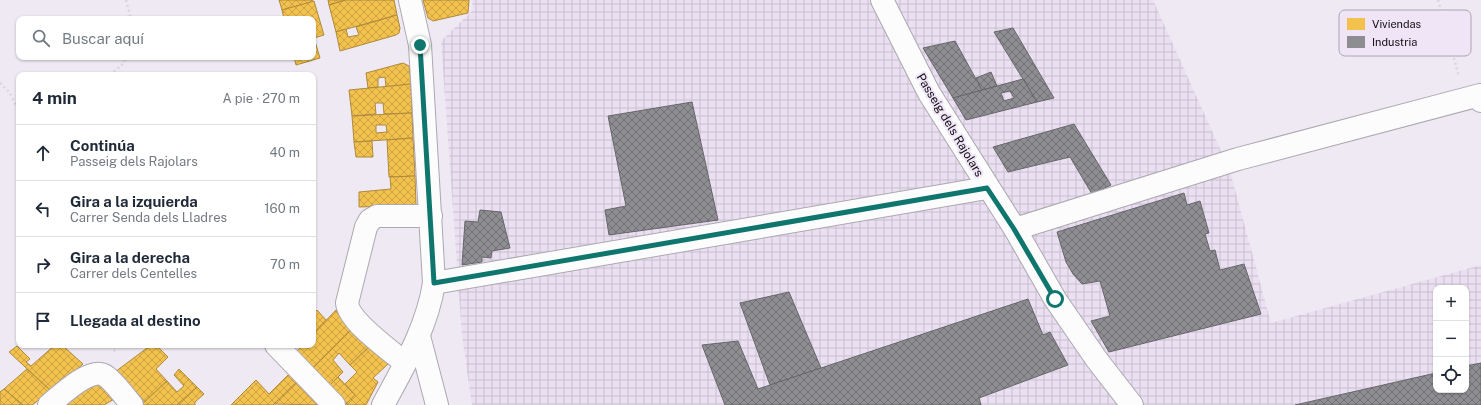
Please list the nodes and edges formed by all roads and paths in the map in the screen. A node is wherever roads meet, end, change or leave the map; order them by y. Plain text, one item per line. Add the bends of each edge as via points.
1 (126, 0) edge
2 (410, 0) edge
3 (882, 0) edge
4 (1438, 0) edge
5 (1442, 10) edge
6 (130, 16) edge
7 (1458, 56) edge
8 (125, 60) edge
9 (114, 72) edge
10 (0, 83) edge
11 (1473, 100) edge
12 (16, 104) edge
13 (987, 188) junction
14 (431, 216) junction
15 (1014, 229) junction
16 (434, 283) junction
17 (419, 336) junction
18 (279, 348) edge
19 (405, 363) junction
20 (49, 405) edge
21 (132, 405) edge
22 (334, 405) edge
23 (383, 405) edge
24 (438, 405) edge
25 (1132, 405) edge

1 - 6 path
2 - 14 street via 420,39
3 - 13 street, Passeig dels Rajolars via 929,93
4 - 5 path
7 - 11 path
8 - 9 path via 124,64
10 - 12 path
11 - 15 street via 1238,159
13 - 15 street, Passeig dels Rajolars
13 - 16 street
14 - 16 street
14 - 19 street via 377,216 370,220 366,227 348,303 348,309 355,320
15 - 25 street, Passeig dels Rajolars via 1055,299
16 - 17 street via 428,312
17 - 19 street
17 - 24 street
18 - 22 street
19 - 23 street
20 - 21 street via 87,375 96,372 105,375

